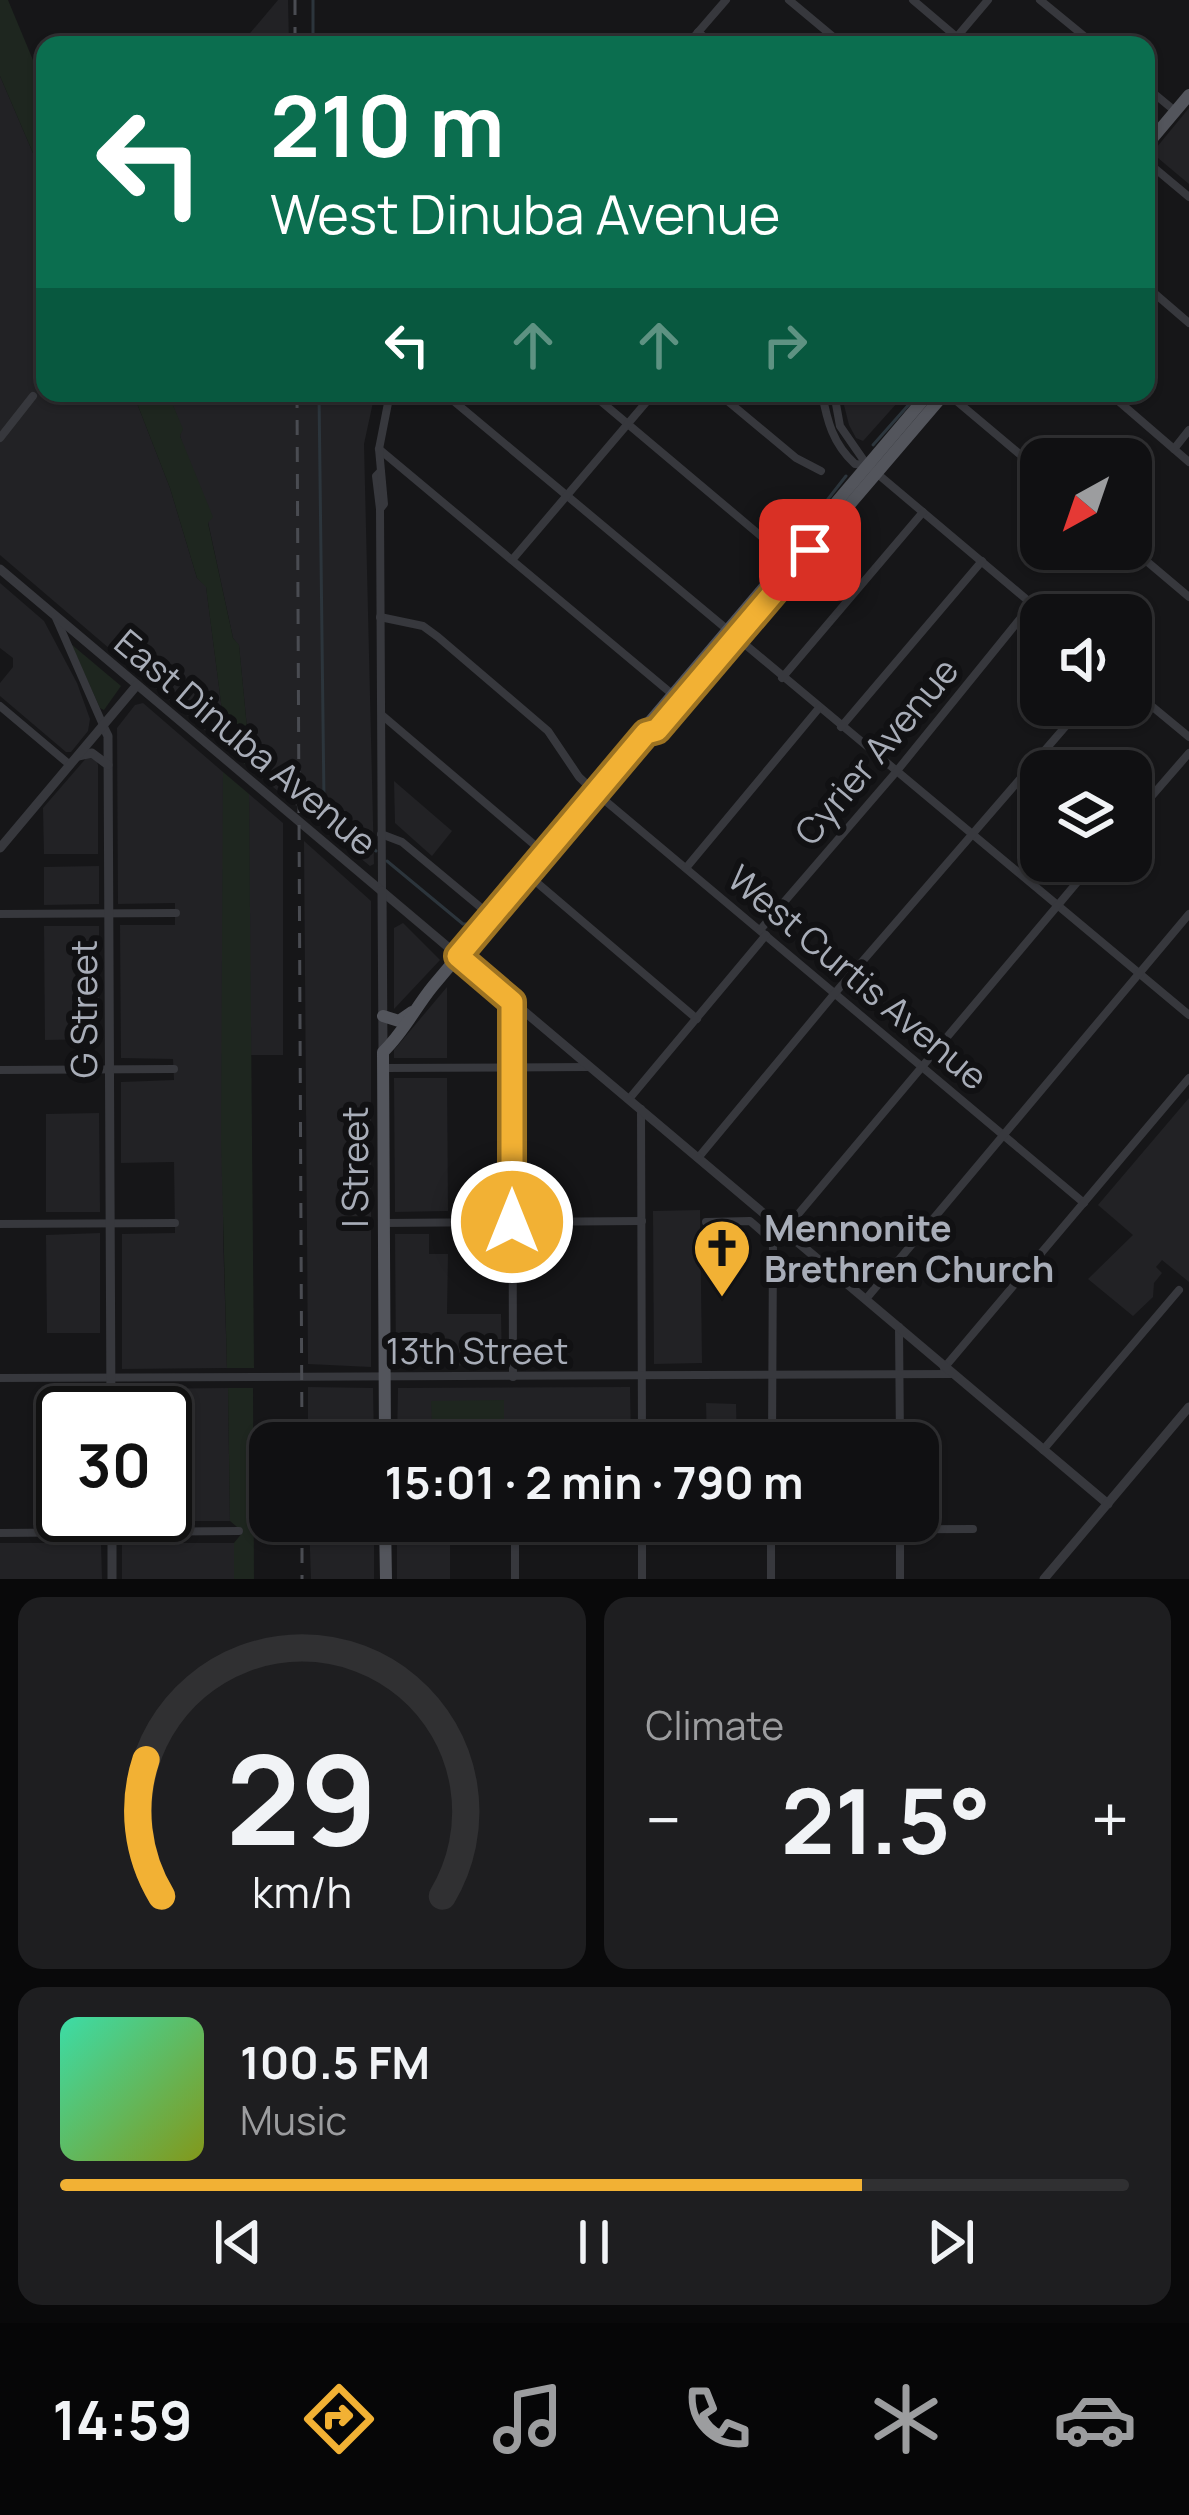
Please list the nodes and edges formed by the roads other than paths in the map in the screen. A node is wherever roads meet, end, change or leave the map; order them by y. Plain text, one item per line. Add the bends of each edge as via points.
1 (726, 0) edge
2 (789, 0) edge
3 (913, 0) edge
4 (988, 0) edge
5 (1040, 0) edge
6 (698, 32) junction
7 (695, 36) edge
8 (703, 36) edge
9 (831, 36) edge
10 (948, 36) edge
11 (957, 36) edge
12 (1084, 36) edge
13 (1155, 94) edge
14 (1189, 95) edge
15 (1175, 111) junction
16 (1155, 135) edge
17 (1155, 169) edge
18 (1189, 197) edge
19 (1155, 294) edge
20 (1189, 323) edge
21 (33, 396) dead end
22 (389, 402) edge
23 (455, 402) edge
24 (603, 402) edge
25 (646, 402) edge
26 (729, 402) edge
27 (823, 402) edge
28 (836, 402) edge
29 (921, 402) edge
30 (937, 402) edge
31 (957, 402) edge
32 (1120, 402) edge
33 (628, 423) junction
34 (1189, 430) edge
35 (0, 438) edge
36 (380, 448) junction
37 (1174, 448) junction
38 (1020, 455) edge
39 (1189, 461) edge
40 (872, 469) junction
41 (821, 471) dead end
42 (566, 496) junction
43 (923, 512) junction
44 (787, 558) junction
45 (512, 560) junction
46 (982, 561) junction
47 (1152, 566) edge
48 (0, 569) edge
49 (1020, 594) edge
50 (1189, 597) edge
51 (56, 617) junction
52 (380, 617) junction
53 (1020, 619) edge
54 (732, 632) junction
55 (782, 678) junction
56 (137, 686) junction
57 (672, 694) junction
58 (0, 706) edge
59 (1152, 706) edge
60 (819, 708) junction
61 (382, 716) junction
62 (104, 726) junction
63 (1066, 726) edge
64 (841, 727) junction
65 (646, 733) junction
66 (1189, 737) edge
67 (1189, 753) edge
68 (74, 760) junction
69 (108, 765) junction
70 (896, 772) junction
71 (596, 793) junction
72 (1152, 796) edge
73 (381, 834) junction
74 (974, 834) junction
75 (0, 846) edge
76 (544, 853) junction
77 (686, 868) junction
78 (527, 874) junction
79 (1077, 882) edge
80 (382, 891) junction
81 (1058, 904) junction
82 (176, 913) dead end
83 (0, 914) edge
84 (110, 914) junction
85 (1189, 914) edge
86 (492, 917) junction
87 (763, 933) junction
88 (458, 956) junction
89 (1139, 970) junction
90 (835, 993) junction
91 (512, 1002) junction
92 (413, 1011) junction
93 (1189, 1015) edge
94 (382, 1016) junction
95 (697, 1019) junction
96 (383, 1052) junction
97 (512, 1067) junction
98 (589, 1067) junction
99 (922, 1067) junction
100 (383, 1068) junction
101 (110, 1069) junction
102 (0, 1070) edge
103 (174, 1070) dead end
104 (1189, 1078) edge
105 (629, 1099) junction
106 (641, 1109) junction
107 (1004, 1136) junction
108 (698, 1158) junction
109 (1084, 1203) junction
110 (641, 1221) junction
111 (512, 1222) junction
112 (706, 1222) dead end
113 (175, 1223) dead end
114 (384, 1223) junction
115 (0, 1224) edge
116 (110, 1224) junction
117 (784, 1231) junction
118 (1179, 1290) dead end
119 (866, 1299) junction
120 (899, 1327) junction
121 (947, 1372) junction
122 (900, 1374) junction
123 (641, 1375) junction
124 (772, 1375) junction
125 (513, 1377) junction
126 (0, 1378) edge
127 (111, 1378) junction
128 (385, 1378) junction
129 (111, 1386) edge
130 (1189, 1407) edge
131 (385, 1422) edge
132 (642, 1422) edge
133 (772, 1422) edge
134 (900, 1422) edge
135 (1043, 1450) junction
136 (1108, 1504) junction
137 (939, 1527) edge
138 (974, 1528) dead end
139 (239, 1531) dead end
140 (192, 1532) edge
141 (0, 1533) edge
142 (36, 1533) edge
143 (112, 1542) edge
144 (386, 1542) edge
145 (515, 1542) edge
146 (642, 1542) edge
147 (771, 1542) edge
148 (900, 1542) edge
149 (112, 1579) edge
150 (386, 1579) edge
151 (515, 1579) edge
152 (642, 1579) edge
153 (771, 1579) edge
154 (900, 1579) edge
155 (1044, 1579) edge

1 - 6 street
2 - 9 street
3 - 10 street
4 - 11 street
5 - 12 street
6 - 7 street
6 - 8 street
13 - 15 street
14 - 15 main road
15 - 16 main road
17 - 18 street
19 - 20 street
21 - 35 street
22 - 36 street
23 - 42 street
24 - 33 street
25 - 33 street
26 - 41 street
27 - 40 street via 837,443 855,464
28 - 40 street via 840,426
29 - 40 main road
30 - 40 main road
31 - 38 street
32 - 37 street
33 - 42 street
33 - 44 street
34 - 37 street
36 - 45 street
36 - 52 street
37 - 39 street
40 - 43 street
40 - 44 main road
40 - 54 main road
42 - 45 street
42 - 54 street
43 - 46 street
43 - 55 street
44 - 54 main road
45 - 57 street
46 - 49 street
46 - 64 street
47 - 50 street
48 - 51 street, East Dinuba Avenue
51 - 56 street, East Dinuba Avenue
51 - 62 street, G Street
52 - 61 street
52 - 71 street, West Curtis Avenue via 438,637 548,731
53 - 70 street, Cyrier Avenue
54 - 55 street
54 - 57 main road
54 - 65 main road via 657,730
55 - 60 street
56 - 62 street
56 - 80 street, East Dinuba Avenue
57 - 65 main road
58 - 68 street
59 - 66 street
60 - 64 street
60 - 77 street
61 - 73 street
61 - 76 street
62 - 68 street
62 - 69 street, G Street
63 - 74 street
64 - 70 street
65 - 71 main road
67 - 72 street
68 - 69 street via 94,754
68 - 75 street
69 - 84 street, G Street
70 - 74 street
70 - 87 street, Cyrier Avenue
71 - 76 main road
71 - 77 street, West Curtis Avenue
73 - 80 street
73 - 86 street via 402,842
74 - 81 street
74 - 90 street
76 - 78 main road
77 - 87 street, West Curtis Avenue
78 - 86 main road
78 - 95 street
79 - 81 street
80 - 88 street, East Dinuba Avenue
80 - 94 street, I Street
81 - 89 street
81 - 99 street
82 - 84 street
83 - 84 street
84 - 101 street, G Street
85 - 89 street
86 - 88 main road
87 - 90 street, West Curtis Avenue
87 - 95 street, Cyrier Avenue
88 - 91 street, East Dinuba Avenue
88 - 92 main road
89 - 93 street
89 - 107 street
90 - 99 street, West Curtis Avenue
90 - 108 street
91 - 97 street
91 - 98 street, East Dinuba Avenue
92 - 94 main road via 399,1021
92 - 96 main road
94 - 96 street, I Street
95 - 105 street, Cyrier Avenue
96 - 100 main road, I Street
97 - 98 street
97 - 100 street
97 - 111 street
98 - 105 street, East Dinuba Avenue
99 - 107 street, West Curtis Avenue
99 - 117 street
100 - 114 main road, I Street
101 - 102 street
101 - 103 street
101 - 116 street, G Street
104 - 109 street
105 - 106 street, East Dinuba Avenue
106 - 108 street, East Dinuba Avenue
106 - 110 street
107 - 109 street, West Curtis Avenue
107 - 119 street
108 - 117 street, East Dinuba Avenue
109 - 121 street
110 - 111 street
110 - 123 street
111 - 114 street
111 - 125 street
112 - 124 street via 753,1223 773,1244
113 - 116 street
114 - 128 main road, I Street
115 - 116 street
116 - 127 street, G Street
117 - 119 street, East Dinuba Avenue
118 - 135 street
119 - 120 street, East Dinuba Avenue
120 - 121 street, East Dinuba Avenue
120 - 122 street
121 - 122 street, 13th Street
121 - 135 street, East Dinuba Avenue
122 - 124 street, 13th Street
122 - 134 street
123 - 124 street, 13th Street
123 - 125 street, 13th Street
123 - 132 street
124 - 133 street
125 - 128 street, 13th Street
126 - 127 street, 13th Street
127 - 128 street, 13th Street
127 - 129 street, G Street
128 - 131 main road, I Street
130 - 136 street
135 - 136 street, East Dinuba Avenue
136 - 155 street
137 - 138 street
139 - 140 street
141 - 142 street
143 - 149 street
144 - 150 main road
145 - 151 street
146 - 152 street
147 - 153 street
148 - 154 street

